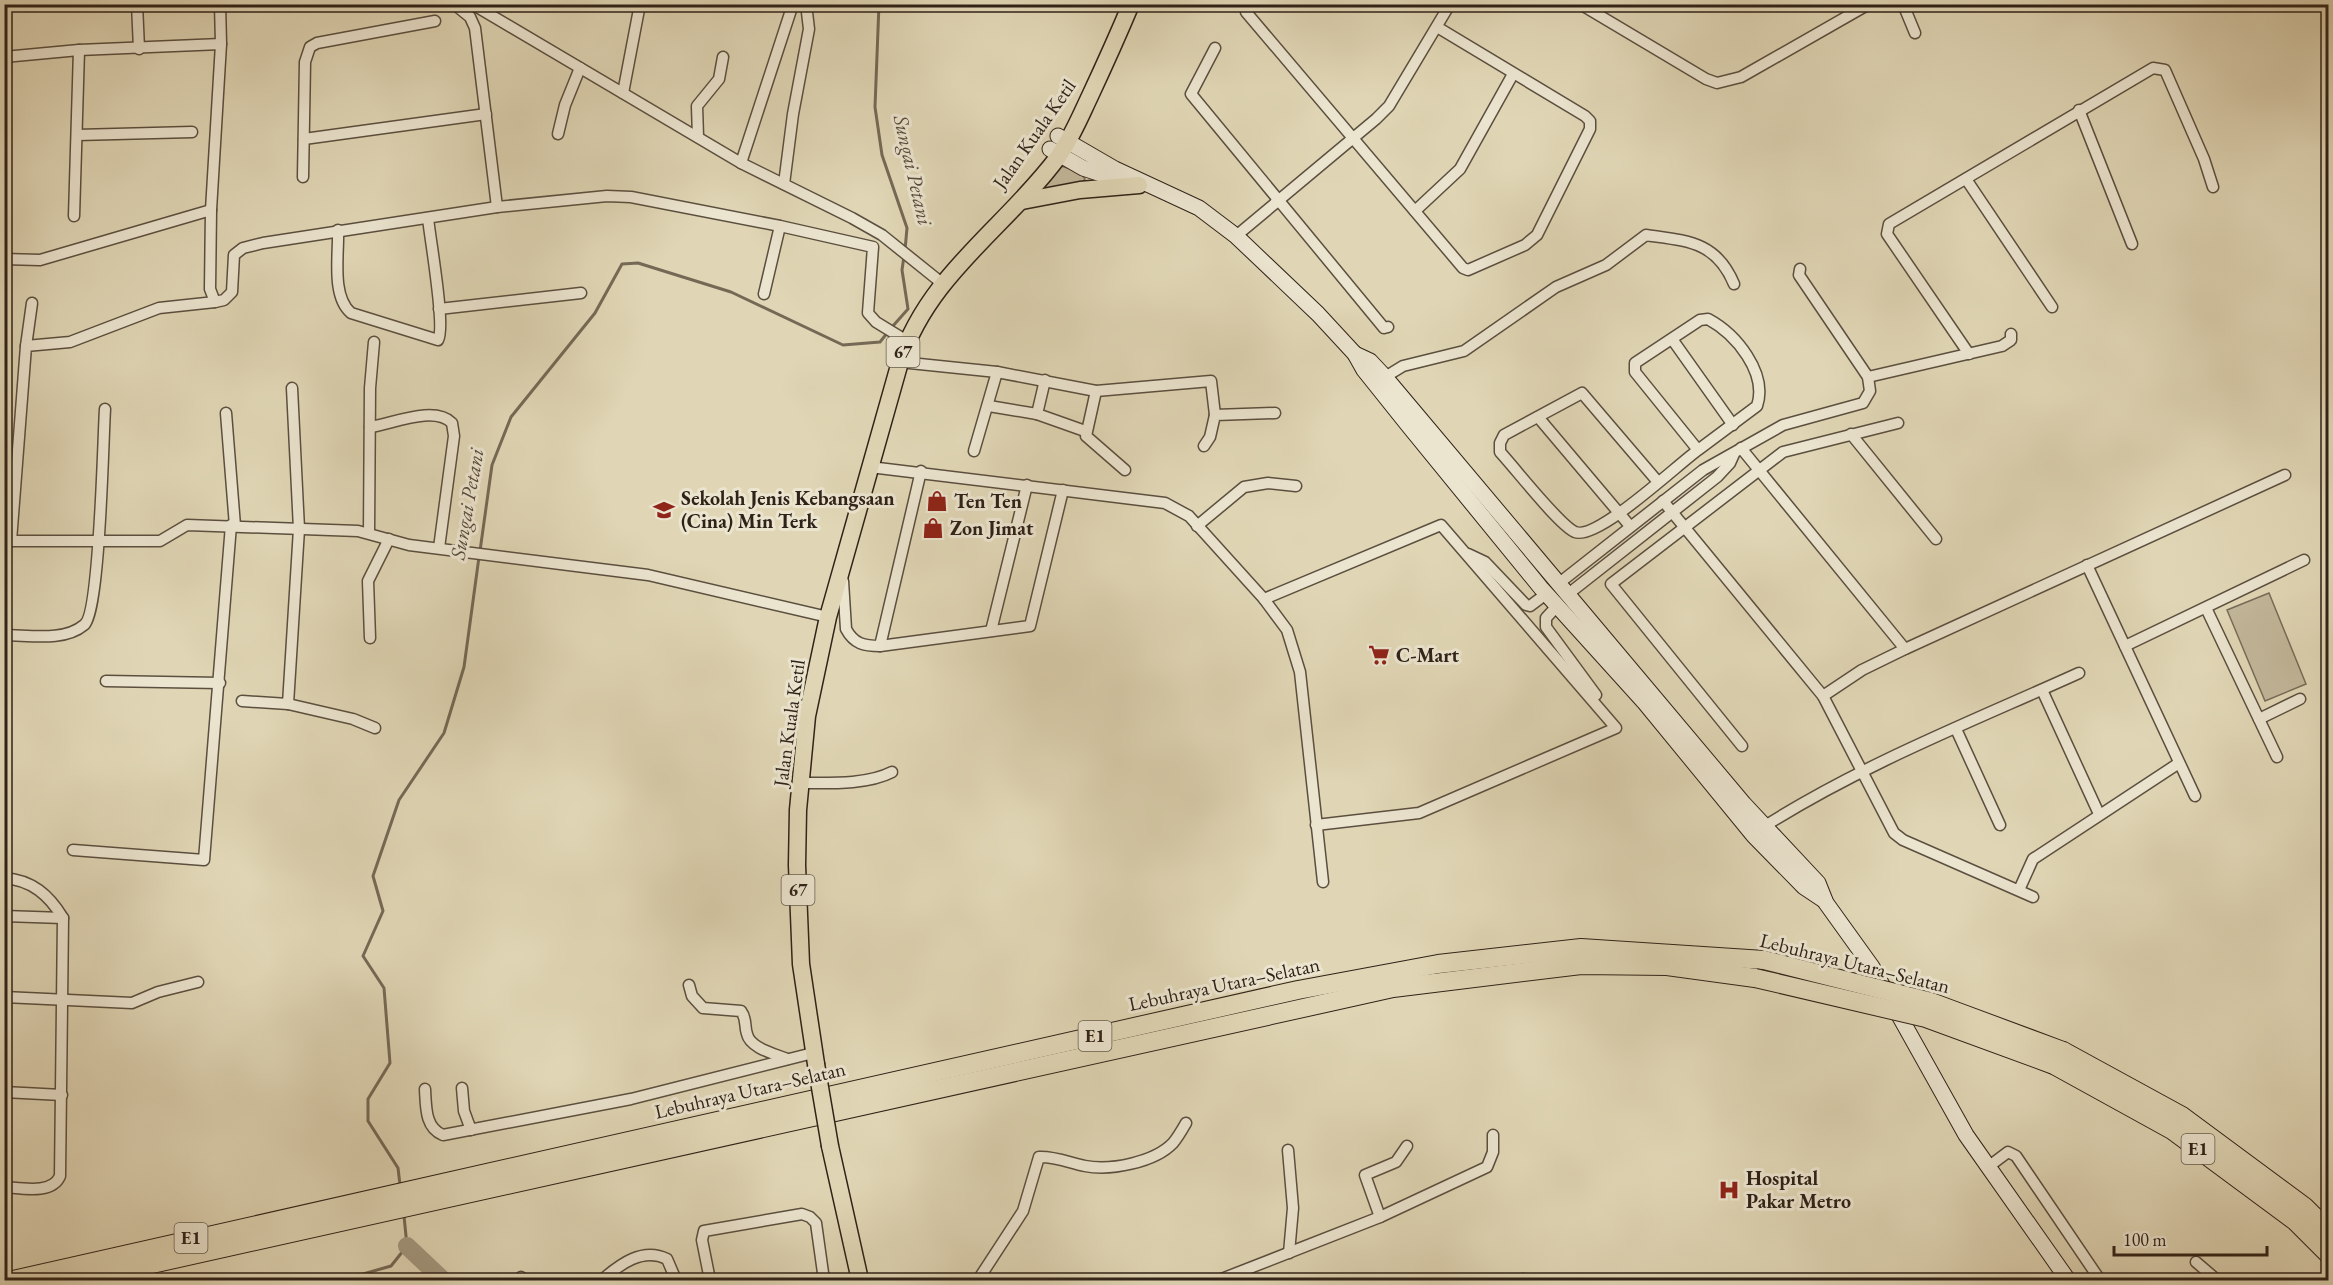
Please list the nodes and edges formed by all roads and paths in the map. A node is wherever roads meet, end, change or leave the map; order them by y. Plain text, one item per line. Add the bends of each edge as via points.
1 (137, 4) edge
2 (220, 4) edge
3 (454, 4) edge
4 (472, 4) edge
5 (640, 4) edge
6 (793, 4) edge
7 (806, 4) edge
8 (1131, 4) edge
9 (1450, 4) edge
10 (1580, 4) edge
11 (1869, 4) edge
12 (1903, 4) edge
13 (1246, 12) dead end
14 (435, 21) dead end
15 (1437, 27) junction
16 (1916, 33) dead end
17 (221, 44) junction
18 (1215, 48) dead end
19 (139, 49) junction
20 (79, 50) junction
21 (4, 57) edge
22 (723, 57) dead end
23 (580, 68) junction
24 (1513, 74) junction
25 (623, 93) junction
26 (2079, 110) junction
27 (486, 114) junction
28 (192, 132) dead end
29 (558, 134) dead end
30 (77, 135) junction
31 (698, 137) junction
32 (1352, 137) junction
33 (304, 139) junction
34 (1059, 146) junction
35 (741, 164) junction
36 (303, 177) dead end
37 (1966, 179) junction
38 (784, 184) junction
39 (1139, 185) junction
40 (2213, 187) dead end
41 (1161, 190) junction
42 (1279, 199) junction
43 (1022, 201) junction
44 (497, 207) junction
45 (211, 210) junction
46 (1415, 211) junction
47 (1007, 212) junction
48 (74, 216) dead end
49 (428, 218) junction
50 (780, 226) junction
51 (338, 230) junction
52 (1236, 236) junction
53 (885, 238) junction
54 (2132, 244) dead end
55 (873, 247) junction
56 (4, 259) edge
57 (1800, 269) dead end
58 (943, 284) junction
59 (1734, 284) dead end
60 (581, 293) dead end
61 (764, 294) dead end
62 (215, 302) junction
63 (32, 303) dead end
64 (2052, 307) dead end
65 (439, 309) junction
66 (1388, 327) dead end
67 (2011, 334) dead end
68 (901, 338) junction
69 (1672, 339) junction
70 (374, 342) dead end
71 (26, 346) junction
72 (1355, 354) junction
73 (1969, 354) junction
74 (900, 362) junction
75 (997, 372) junction
76 (1868, 376) junction
77 (1384, 377) junction
78 (1045, 380) junction
79 (292, 388) dead end
80 (1096, 391) junction
81 (988, 406) junction
82 (105, 408) dead end
83 (226, 412) dead end
84 (1275, 412) dead end
85 (1038, 414) junction
86 (1215, 415) junction
87 (1538, 417) junction
88 (1898, 423) dead end
89 (1733, 425) junction
90 (370, 427) junction
91 (1086, 431) junction
92 (1851, 434) junction
93 (1204, 446) dead end
94 (1698, 450) junction
95 (974, 451) dead end
96 (1738, 451) junction
97 (870, 467) junction
98 (1125, 470) dead end
99 (921, 471) junction
100 (1758, 471) junction
101 (2285, 475) dead end
102 (1658, 482) junction
103 (1027, 485) junction
104 (1296, 486) dead end
105 (1063, 490) junction
106 (1663, 501) junction
107 (1619, 513) junction
108 (1672, 513) junction
109 (233, 526) junction
110 (1197, 526) junction
111 (1630, 526) junction
112 (1684, 527) junction
113 (299, 529) junction
114 (369, 533) junction
115 (389, 538) junction
116 (1936, 539) dead end
117 (98, 540) junction
118 (8, 541) edge
119 (439, 548) junction
120 (1465, 553) junction
121 (2304, 560) dead end
122 (2087, 565) junction
123 (843, 566) junction
124 (1557, 595) junction
125 (1264, 599) junction
126 (2206, 608) junction
127 (828, 617) junction
128 (991, 631) junction
129 (4, 635) edge
130 (370, 638) dead end
131 (880, 646) junction
132 (2124, 646) junction
133 (1905, 649) junction
134 (2079, 673) dead end
135 (106, 681) dead end
136 (220, 684) junction
137 (2042, 690) junction
138 (1823, 696) junction
139 (2300, 699) dead end
140 (242, 700) dead end
141 (288, 704) junction
142 (1602, 711) junction
143 (2259, 720) junction
144 (375, 728) dead end
145 (1956, 729) junction
146 (1742, 746) dead end
147 (2277, 757) dead end
148 (2179, 763) junction
149 (892, 772) dead end
150 (1862, 772) junction
151 (800, 783) junction
152 (2195, 796) dead end
153 (2099, 814) junction
154 (1316, 825) junction
155 (2000, 825) dead end
156 (1765, 826) junction
157 (73, 850) dead end
158 (4, 878) edge
159 (1323, 882) dead end
160 (2019, 890) junction
161 (2033, 897) dead end
162 (1826, 903) junction
163 (4, 916) edge
164 (63, 918) junction
165 (198, 982) dead end
166 (689, 985) dead end
167 (4, 997) edge
168 (63, 998) junction
169 (815, 1058) junction
170 (2058, 1058) junction
171 (787, 1059) junction
172 (462, 1088) dead end
173 (425, 1089) dead end
174 (4, 1092) edge
175 (62, 1095) junction
176 (1186, 1124) dead end
177 (471, 1130) junction
178 (1493, 1135) dead end
179 (1407, 1146) dead end
180 (1288, 1150) dead end
181 (1988, 1167) junction
182 (4, 1187) edge
183 (372, 1207) junction
184 (1380, 1217) junction
185 (2328, 1230) edge
186 (1289, 1253) junction
187 (2328, 1254) edge
188 (2196, 1262) dead end
189 (13, 1281) edge
190 (80, 1281) edge
191 (602, 1281) edge
192 (676, 1281) edge
193 (710, 1281) edge
194 (824, 1281) edge
195 (860, 1281) edge
196 (978, 1281) edge
197 (1219, 1281) edge
198 (2068, 1281) edge
199 (2100, 1281) edge
200 (2217, 1281) edge

1 - 19 street
2 - 17 street
3 - 27 street via 470,17 475,28
4 - 23 street
5 - 25 street
6 - 35 street
7 - 38 street via 809,29
8 - 34 main road, Jalan Kuala Ketil / 67 via 1096,81
9 - 15 street
10 - 11 street via 1717,82 1741,77
12 - 16 street
13 - 32 street
14 - 33 street via 310,47 305,62
15 - 24 street
15 - 32 street via 1389,105
17 - 19 street
17 - 45 street
18 - 42 street via 1191,93
19 - 20 street
20 - 21 street
20 - 30 street
22 - 31 street via 719,79 697,106
23 - 25 street
23 - 29 street
24 - 46 street via 1460,169
24 - 46 street via 1590,121 1590,129 1537,236 1526,245 1468,270
25 - 31 street
26 - 37 street
26 - 40 street via 2153,68 2165,70
26 - 54 street
27 - 33 street
27 - 44 street
28 - 30 street
30 - 48 street
31 - 35 street
32 - 42 street
32 - 46 street
33 - 36 street
34 - 39 main road via 1083,168
34 - 41 main road
34 - 43 main road, Jalan Kuala Ketil / 67
34 - 47 main road, Jalan Kuala Ketil / 67
35 - 38 street
37 - 64 street
37 - 73 street via 1889,224 1887,234
38 - 53 street
39 - 41 main road
39 - 43 main road via 1080,190
41 - 52 main road via 1199,208
42 - 52 street
42 - 66 street via 1384,328
43 - 47 main road, Jalan Kuala Ketil / 67
44 - 49 street
44 - 50 street via 631,197
45 - 56 street via 40,260
45 - 62 street via 210,290
47 - 58 main road, Jalan Kuala Ketil / 67
49 - 51 street
49 - 65 street
50 - 55 street
50 - 61 street
51 - 62 street via 243,248 232,260 232,292
51 - 65 street via 340,293 351,313 438,340
52 - 72 main road
53 - 55 street
53 - 58 street
55 - 68 street via 867,308 876,322
57 - 76 street via 1799,274
58 - 68 main road, Jalan Kuala Ketil / 67
59 - 77 street via 1726,266 1706,249 1688,241 1646,235 1606,265 1557,287 1464,351 1403,366
60 - 65 street
62 - 71 street via 159,308 70,342
63 - 71 street
67 - 73 street via 2011,340 2002,346
68 - 74 main road, Jalan Kuala Ketil / 67
69 - 89 street
69 - 89 street via 1700,320 1708,319 1752,363 1759,379 1760,397 1757,406
69 - 94 street via 1638,359 1634,369
70 - 90 street
71 - 118 street
72 - 77 main road via 1370,361
72 - 124 main road via 1415,434
73 - 76 street
74 - 75 street
74 - 97 main road, Jalan Kuala Ketil / 67
75 - 78 street
75 - 81 street
76 - 96 street via 1870,392 1863,402 1783,425
77 - 124 main road
78 - 80 street
78 - 85 street
79 - 113 street
80 - 86 street via 1212,381
80 - 91 street
81 - 85 street
81 - 95 street
82 - 117 street
83 - 109 street
84 - 86 street
85 - 91 street
86 - 93 street
87 - 102 street via 1579,392 1584,393
87 - 107 street
87 - 107 street via 1504,435 1500,452 1562,523 1576,532 1586,533
88 - 92 street
89 - 94 street
90 - 114 street
90 - 119 street via 425,416 441,417 452,423 454,436
91 - 98 street via 1088,441
92 - 100 street via 1783,452
92 - 116 street
94 - 102 street
96 - 100 street
96 - 106 street via 1703,470
96 - 108 street via 1717,477
97 - 99 street
97 - 123 main road, Jalan Kuala Ketil / 67
99 - 103 street
99 - 131 street
100 - 112 street
100 - 133 street
101 - 122 street
102 - 107 street
103 - 105 street
103 - 128 street
104 - 110 street via 1268,483 1244,487
105 - 110 street via 1165,503 1189,516
105 - 128 street via 1030,626
106 - 108 street
106 - 111 street
107 - 111 street
108 - 112 street
108 - 124 street
109 - 113 street
109 - 117 street via 187,525 160,541
109 - 136 street
110 - 125 street
111 - 124 street
112 - 138 street
112 - 146 street via 1611,584
113 - 114 street
113 - 141 street
114 - 115 street
115 - 119 street via 403,544
115 - 130 street via 368,581
117 - 118 street
117 - 129 street via 87,623 64,635
119 - 127 street via 648,575
120 - 124 street via 1485,562 1526,605
120 - 125 street via 1441,525
120 - 142 street
121 - 126 street
122 - 132 street
122 - 133 street
123 - 127 main road, Jalan Kuala Ketil / 67
123 - 131 street via 843,619 849,636 860,644
124 - 142 street via 1545,627 1597,696
124 - 156 main road
124 - 162 main road via 1754,836
125 - 154 street via 1287,630 1300,672
126 - 132 street
126 - 143 street
127 - 151 main road, Jalan Kuala Ketil / 67 via 810,695
128 - 131 street
132 - 148 street
133 - 138 street via 1862,670
134 - 137 street
135 - 136 street
136 - 157 street via 204,860
137 - 145 street
137 - 153 street
138 - 150 street
139 - 143 street
140 - 141 street
141 - 144 street
142 - 154 street via 1616,728 1426,810
143 - 147 street
145 - 150 street
145 - 155 street
148 - 152 street
148 - 153 street
149 - 151 street via 885,776
150 - 156 street
150 - 160 street via 1888,825 1903,840
151 - 169 main road, Jalan Kuala Ketil / 67 via 797,865 801,964
153 - 160 street via 2033,858
154 - 159 street
156 - 162 main road via 1818,883
158 - 164 street via 31,883
160 - 161 street
162 - 181 main road via 1872,967 1932,1077
163 - 164 street
164 - 168 street
165 - 168 street via 132,1003
166 - 171 street via 692,996 703,1008 741,1011 752,1042
167 - 168 street
168 - 175 street
169 - 171 street
169 - 195 main road, Jalan Kuala Ketil / 67, bridge
170 - 183 highway, Lebuhraya Utara–Selatan / E1, bridge via 1926,1018 1755,978 1667,966 1581,965 1393,988 430,1203
170 - 183 highway, Lebuhraya Utara–Selatan / E1, bridge via 1931,1002 1764,960 1581,948 1438,963 1298,990 433,1184
170 - 185 highway, Lebuhraya Utara–Selatan / E1 via 2182,1116 2305,1207
170 - 187 highway, Lebuhraya Utara–Selatan / E1 via 2172,1130 2295,1221
171 - 177 street via 631,1099
172 - 177 street
173 - 177 street via 428,1119 437,1133 443,1136
174 - 175 street
175 - 182 street via 58,1182 42,1188
176 - 196 street via 1173,1143 1156,1156 1133,1162 1087,1166 1039,1158 1023,1210
178 - 184 street via 1493,1152 1487,1167
179 - 184 street via 1396,1162 1365,1175
180 - 186 street via 1293,1208
181 - 198 main road
181 - 199 street via 2008,1152 2016,1156
183 - 189 highway, Lebuhraya Utara–Selatan / E1
183 - 190 highway, Lebuhraya Utara–Selatan / E1
184 - 186 street
186 - 197 street
188 - 200 street
191 - 192 street via 625,1262 653,1254 667,1260
193 - 194 street via 702,1240 704,1231 802,1214 816,1223

